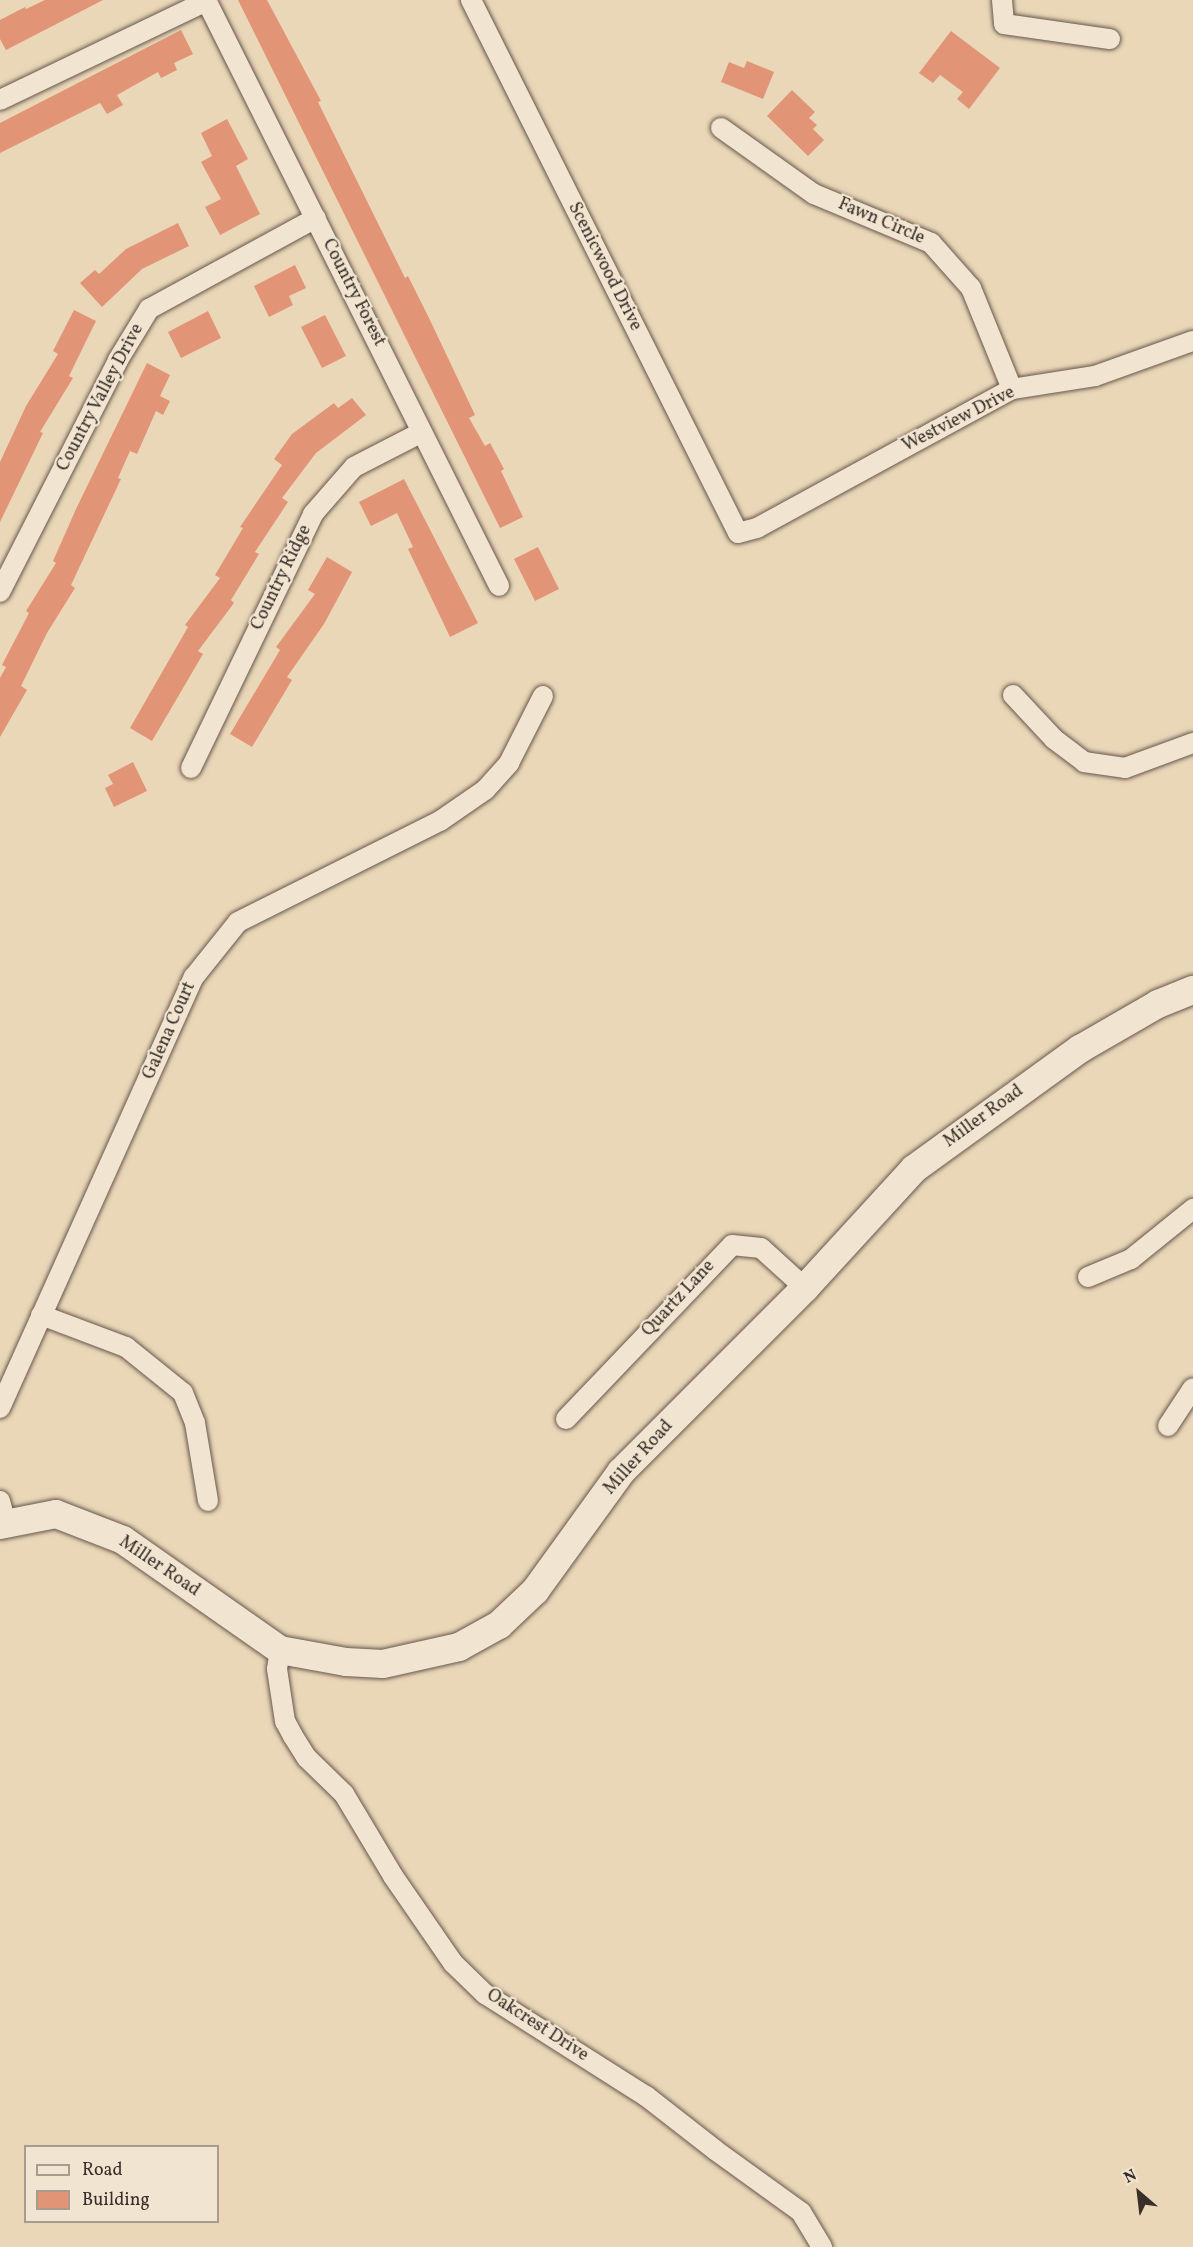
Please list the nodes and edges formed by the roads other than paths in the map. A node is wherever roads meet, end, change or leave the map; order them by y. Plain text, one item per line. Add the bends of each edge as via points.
1 (471, 0) edge
2 (1002, 0) edge
3 (207, 1) edge
4 (1110, 39) dead end
5 (0, 100) edge
6 (721, 128) dead end
7 (316, 218) junction
8 (1193, 341) edge
9 (1012, 389) junction
10 (422, 432) junction
11 (738, 533) joint
12 (499, 586) dead end
13 (0, 592) edge
14 (1013, 695) dead end
15 (543, 696) dead end
16 (1193, 743) edge
17 (191, 768) dead end
18 (1193, 990) edge
19 (1193, 1209) edge
20 (1088, 1277) dead end
21 (805, 1288) junction
22 (41, 1316) junction
23 (1193, 1388) edge
24 (0, 1408) edge
25 (566, 1419) dead end
26 (1168, 1426) dead end
27 (208, 1501) dead end
28 (2, 1517) edge
29 (280, 1650) junction
30 (822, 2247) edge

1 - 11 street, Scenicwood Drive
2 - 4 street via 1004,24
3 - 5 street
3 - 7 street, Country Forest
6 - 9 street, Fawn Circle via 814,194 931,243 971,288
7 - 10 street, Country Forest
7 - 13 street, Country Valley Drive via 149,309 118,360
8 - 9 street, Westview Drive via 1095,376
9 - 11 street, Westview Drive via 757,528
10 - 12 street, Country Forest
10 - 17 street, Country Ridge via 354,467 313,514
14 - 16 street via 1054,739 1084,762 1125,768
15 - 22 street, Galena Court via 509,763 485,790 440,821 238,922 194,977
18 - 21 street, Miller Road via 1158,1004 1080,1049 914,1169
19 - 20 street via 1131,1259
21 - 25 street, Quartz Lane via 761,1248 732,1245
21 - 29 street, Miller Road via 621,1472 535,1591 499,1625 459,1647 383,1664 346,1662
22 - 24 street, Galena Court
22 - 27 street via 126,1347 183,1393 195,1423
23 - 26 street
28 - 29 street, Miller Road via 56,1514 123,1540
29 - 30 street, Oakcrest Drive via 277,1668 285,1720 292,1736 307,1758 344,1794 393,1876 453,1963 485,1994 646,2096 801,2212

